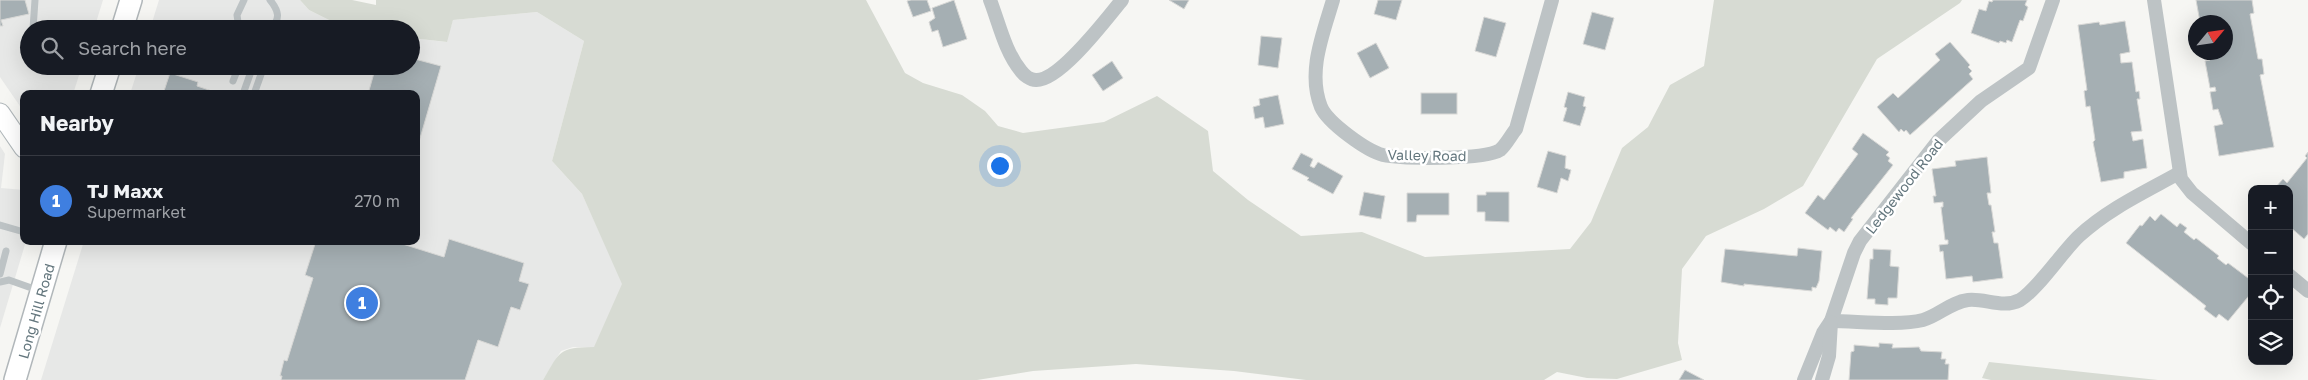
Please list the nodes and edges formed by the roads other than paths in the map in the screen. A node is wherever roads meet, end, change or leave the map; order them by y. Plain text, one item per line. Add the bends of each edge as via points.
1 (36, 0) edge
2 (131, 0) edge
3 (244, 0) edge
4 (270, 0) edge
5 (990, 0) edge
6 (1122, 0) edge
7 (1333, 0) edge
8 (1552, 0) edge
9 (2053, 0) edge
10 (2154, 0) edge
11 (34, 20) edge
12 (125, 20) edge
13 (238, 20) edge
14 (276, 20) edge
15 (107, 75) edge
16 (235, 75) edge
17 (250, 75) edge
18 (261, 75) edge
19 (233, 81) dead end
20 (102, 90) edge
21 (244, 90) edge
22 (255, 90) edge
23 (0, 114) edge
24 (20, 142) edge
25 (2179, 173) junction
26 (0, 225) edge
27 (20, 231) edge
28 (2248, 241) edge
29 (55, 245) edge
30 (6, 251) dead end
31 (0, 274) edge
32 (2293, 278) edge
33 (0, 282) edge
34 (2308, 290) edge
35 (41, 292) junction
36 (1831, 321) junction
37 (16, 380) edge
38 (1804, 380) edge
39 (1822, 380) edge

1 - 11 lane
2 - 12 main road
3 - 13 lane
4 - 14 lane via 276,10
5 - 6 street via 1012,56 1020,70 1036,81 1046,78 1072,59
7 - 8 street, Valley Road via 1316,59 1316,92 1322,109 1352,138 1382,155 1432,158 1486,155 1500,150 1508,140 1516,128
9 - 36 street, Ledgewood Road via 2029,68 1980,101 1938,141 1860,241
10 - 25 street
15 - 20 main road
16 - 19 lane
17 - 21 lane
18 - 22 lane
23 - 24 street
25 - 28 street via 2192,193
25 - 36 street via 2090,226 2068,246 2027,295 2015,302 1997,304 1968,300 1914,322
26 - 27 lane
29 - 35 main road, Long Hill Road
30 - 31 lane
32 - 34 street
33 - 35 lane via 9,280
35 - 37 main road, Long Hill Road
36 - 38 street, Ledgewood Road
36 - 39 street, Ledgewood Road via 1829,356

